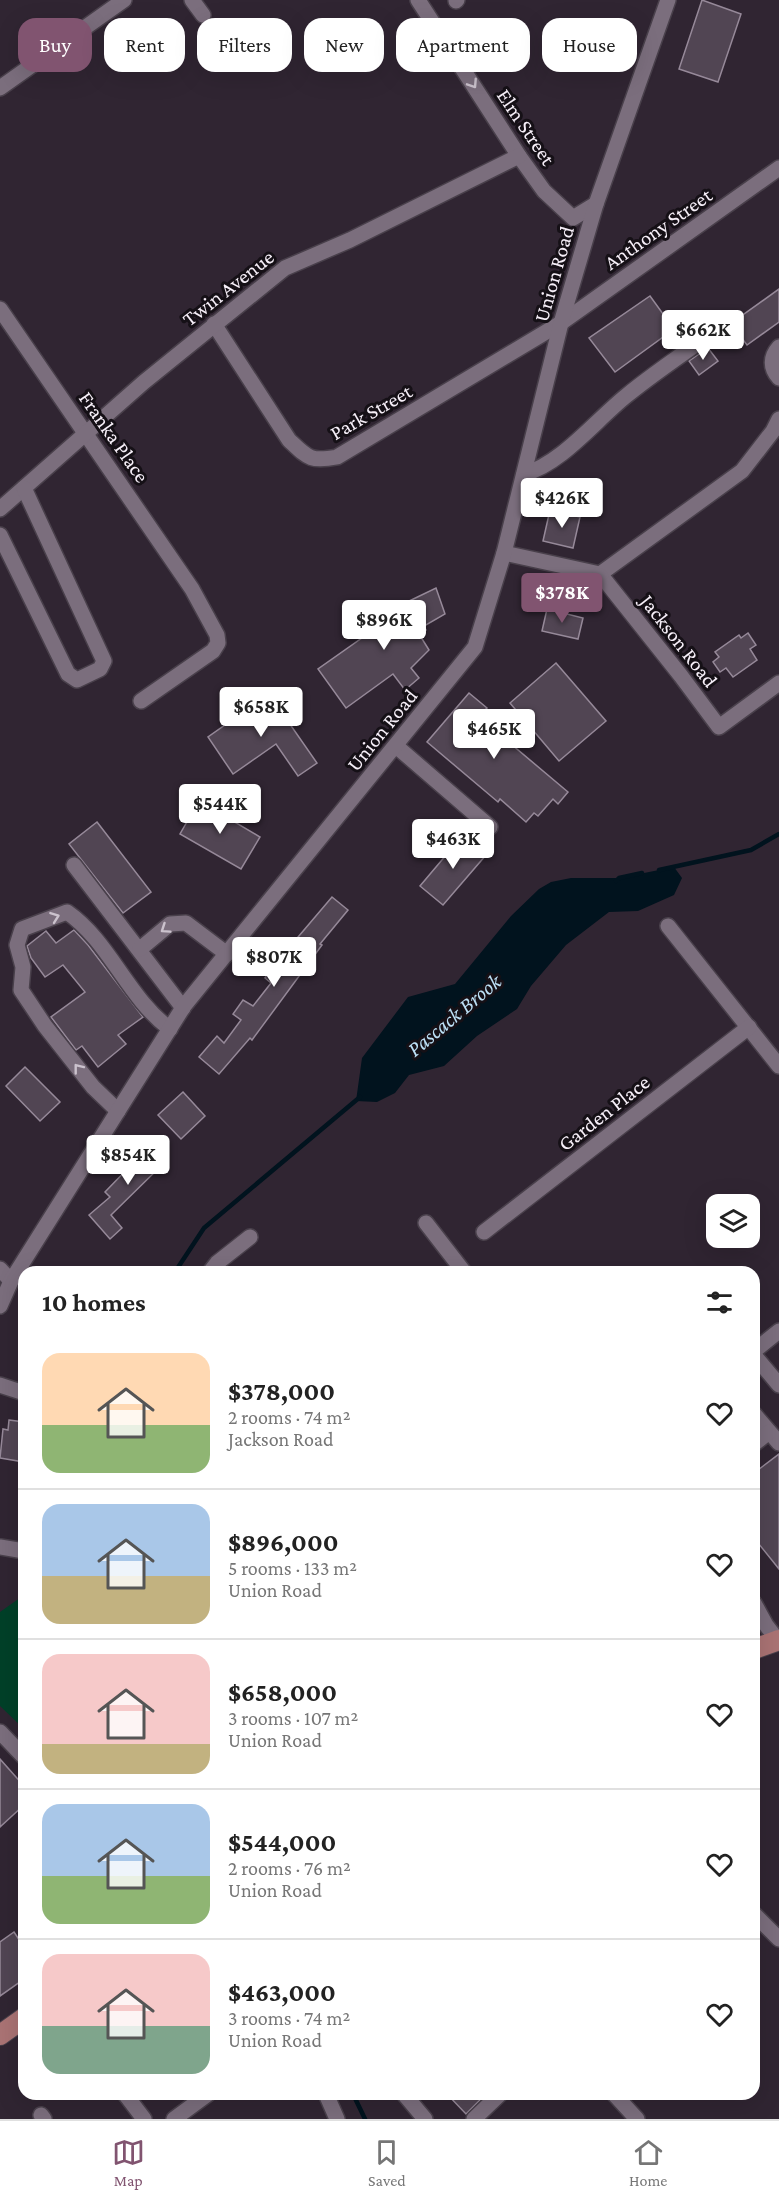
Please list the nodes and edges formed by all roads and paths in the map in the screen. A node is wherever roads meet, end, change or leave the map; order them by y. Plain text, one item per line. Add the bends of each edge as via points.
1 (124, 0) edge
2 (192, 0) edge
3 (418, 0) edge
4 (668, 0) edge
5 (203, 15) dead end
6 (0, 88) edge
7 (519, 156) junction
8 (779, 168) edge
9 (596, 204) junction
10 (0, 309) edge
11 (731, 320) dead end
12 (214, 324) junction
13 (561, 324) junction
14 (779, 347) edge
15 (779, 378) edge
16 (779, 419) edge
17 (86, 433) junction
18 (524, 474) junction
19 (24, 488) junction
20 (0, 509) edge
21 (0, 535) edge
22 (504, 553) junction
23 (600, 574) junction
24 (779, 683) edge
25 (141, 701) dead end
26 (396, 746) junction
27 (490, 827) dead end
28 (74, 865) dead end
29 (668, 926) dead end
30 (140, 949) junction
31 (227, 954) junction
32 (183, 1008) junction
33 (749, 1027) junction
34 (170, 1029) junction
35 (779, 1066) edge
36 (118, 1110) junction
37 (426, 1223) dead end
38 (484, 1232) dead end
39 (250, 1237) dead end
40 (20, 1266) edge
41 (215, 1266) edge
42 (459, 1266) edge
43 (0, 1269) edge
44 (18, 1270) edge
45 (11, 1281) junction
46 (0, 1306) edge
47 (779, 1331) edge
48 (760, 1348) edge
49 (760, 1361) edge
50 (0, 1385) edge
51 (779, 1385) edge
52 (18, 1391) edge
53 (760, 1421) edge
54 (774, 1438) edge
55 (0, 1547) edge
56 (18, 1550) edge
57 (760, 1614) edge
58 (778, 1641) edge
59 (760, 1647) edge
60 (0, 1732) edge
61 (18, 1751) edge
62 (760, 1920) edge
63 (779, 1939) edge
64 (18, 2022) edge
65 (0, 2035) edge
66 (130, 2100) edge
67 (200, 2100) edge
68 (329, 2100) edge
69 (409, 2100) edge
70 (494, 2100) edge
71 (620, 2100) edge
72 (144, 2119) edge
73 (174, 2119) edge
74 (337, 2119) edge
75 (425, 2119) edge
76 (474, 2119) edge
77 (637, 2119) edge

1 - 6 street
2 - 5 street
3 -> 7 street, Elm Street
4 - 9 street, Union Road
7 - 9 street, Elm Street via 544,191 573,218
7 - 12 street, Twin Avenue via 285,268
8 - 13 street, Anthony Street
9 - 13 street, Union Road
10 - 17 street, Franka Place
11 - 18 street via 626,396 555,459
12 - 13 street, Park Street via 289,440 318,460 337,457
12 - 17 street, Twin Avenue
13 - 18 street, Union Road
14 - 15 street via 772,363
16 - 23 street via 742,471
17 - 19 street, Twin Avenue
17 - 25 street, Franka Place via 192,588 218,635 213,651
18 - 22 street, Union Road
19 - 20 street, Twin Avenue
19 - 21 street via 104,661 100,669 77,680 68,674
22 - 23 street
22 - 26 street, Union Road via 476,647
23 - 24 street, Jackson Road via 719,727
26 - 27 street
26 - 31 street, Union Road
28 - 30 street
29 - 33 street
31 -> 30 street via 186,924 170,924
30 - 32 street
31 - 32 street, Union Road
32 - 34 street, Union Road
33 - 35 street
33 - 38 street, Garden Place
34 - 36 street, Union Road
36 -> 34 street via 93,1087 21,990 23,967 17,945 22,929 67,912 85,924 135,995
36 - 40 street, Union Road
37 - 42 street
39 - 41 street
43 - 45 street
44 - 45 street, Union Road
45 - 46 street, Union Road
47 - 48 street
49 - 51 street
50 - 52 street
53 - 54 street
55 - 56 street
57 - 58 street
58 - 59 main road
60 - 61 street
62 - 63 street
64 - 65 main road
66 - 72 street
67 - 73 street
68 - 74 street
69 - 75 street
70 - 76 street
71 - 77 street

